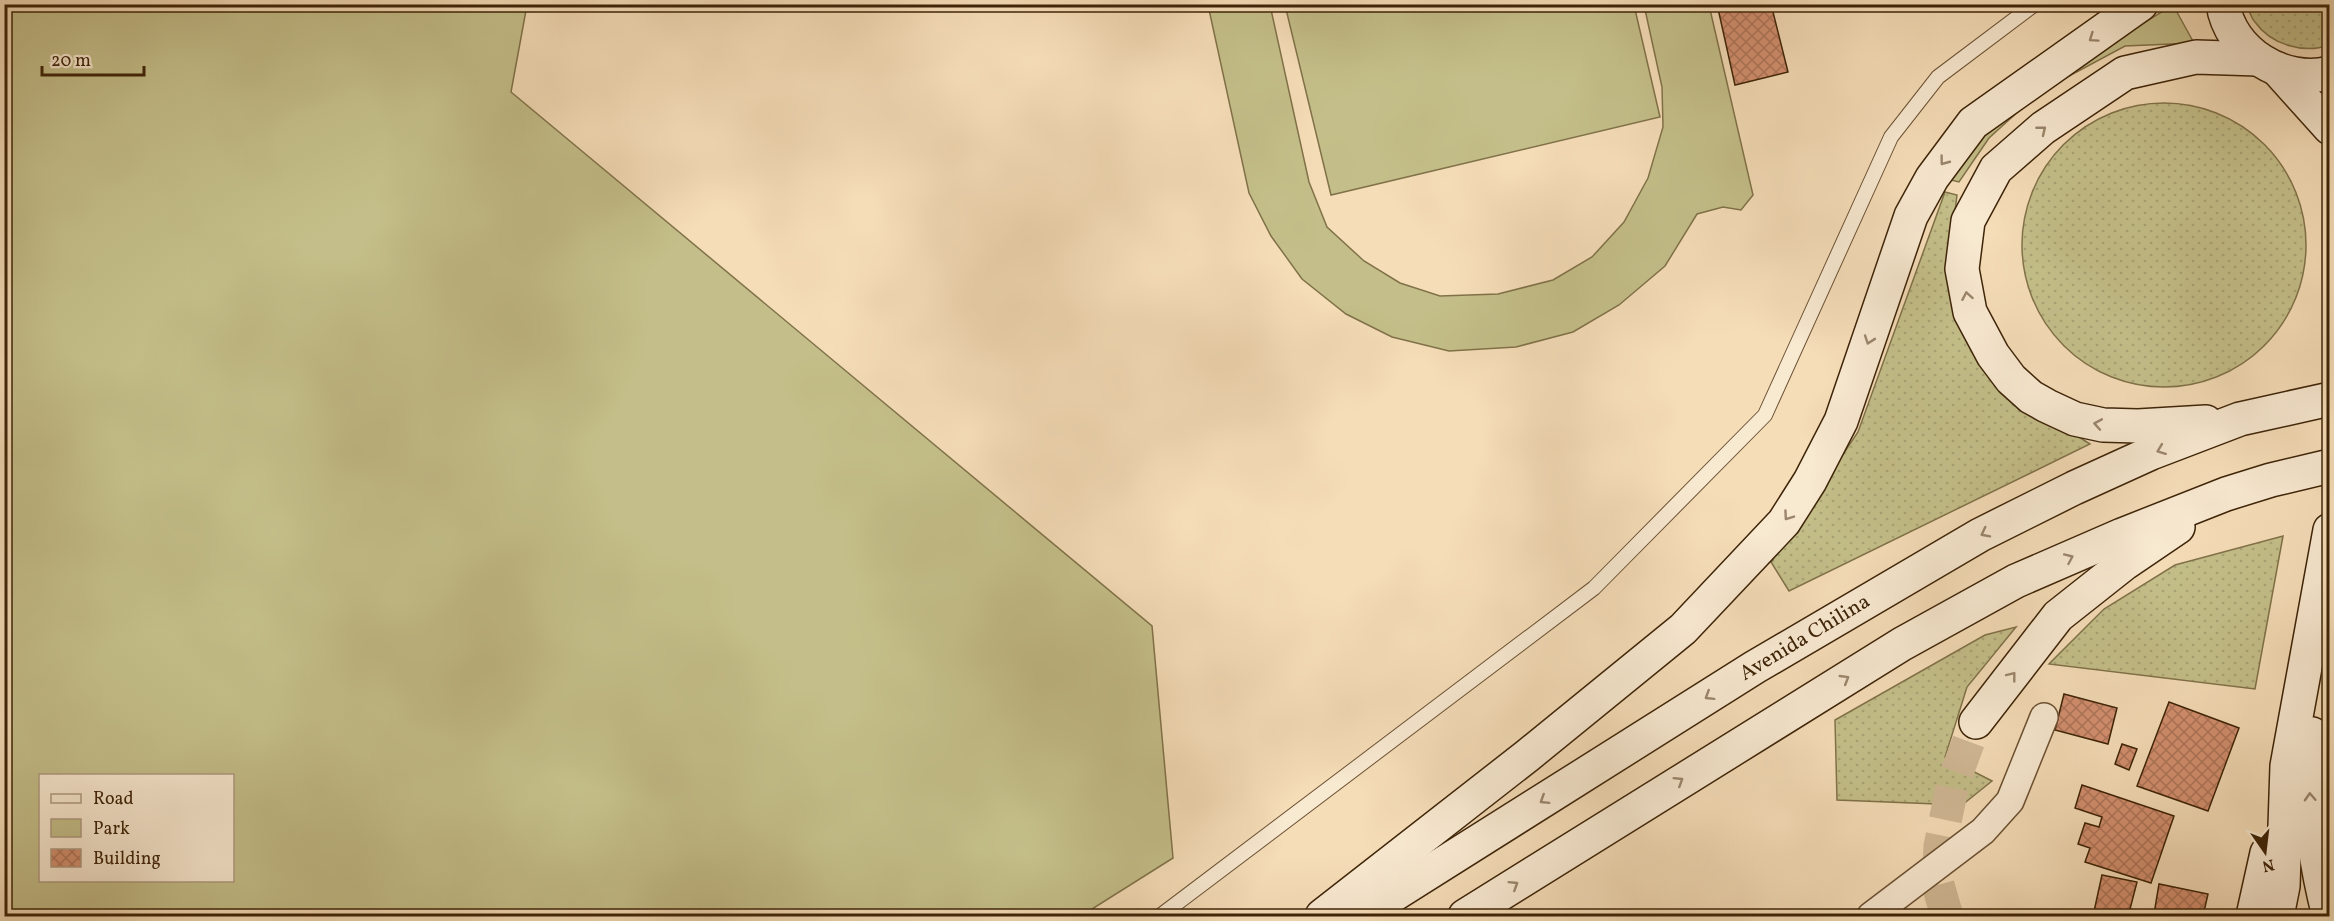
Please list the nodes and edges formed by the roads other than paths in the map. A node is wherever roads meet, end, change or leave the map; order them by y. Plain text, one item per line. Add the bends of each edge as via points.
1 (2035, 4) edge
2 (2141, 4) edge
3 (2223, 4) edge
4 (2267, 64) junction
5 (2330, 73) edge
6 (2330, 128) edge
7 (2330, 399) edge
8 (2240, 420) junction
9 (2330, 466) edge
10 (2226, 494) junction
11 (2330, 530) edge
12 (2330, 620) edge
13 (2044, 717) dead end
14 (1976, 722) tunnel mouth
15 (2287, 766) junction
16 (1160, 916) edge
17 (1322, 916) edge
18 (1360, 916) edge
19 (1465, 916) edge
20 (1871, 916) edge
21 (2253, 916) edge
22 (2277, 916) edge
23 (2329, 916) edge

1 - 16 lane via 1938,77 1891,137 1765,415 1594,588
2 -> 17 main road via 1973,123 1932,178 1911,216 1841,422 1784,522 1683,628
3 - 4 main road via 2237,39
4 - 5 main road via 2299,75
4 - 6 main road
8 -> 4 main road via 2103,425 2075,419 2047,406 2011,379 1993,355 1970,312 1962,269 1968,221 1996,169 2043,128 2125,73 2196,57
7 - 8 main road, Avenida Chilina
8 -> 18 main road, Avenida Chilina via 2074,488 1980,535 1755,667
9 - 10 main road
14 -> 10 main road via 2058,616 2125,563
19 -> 10 main road via 1902,644 2016,581
11 - 15 main road
23 -> 12 main road via 2312,822 2309,762 2316,688
13 - 20 street via 2010,801 1983,831
15 - 21 main road
15 - 22 main road via 2283,886

